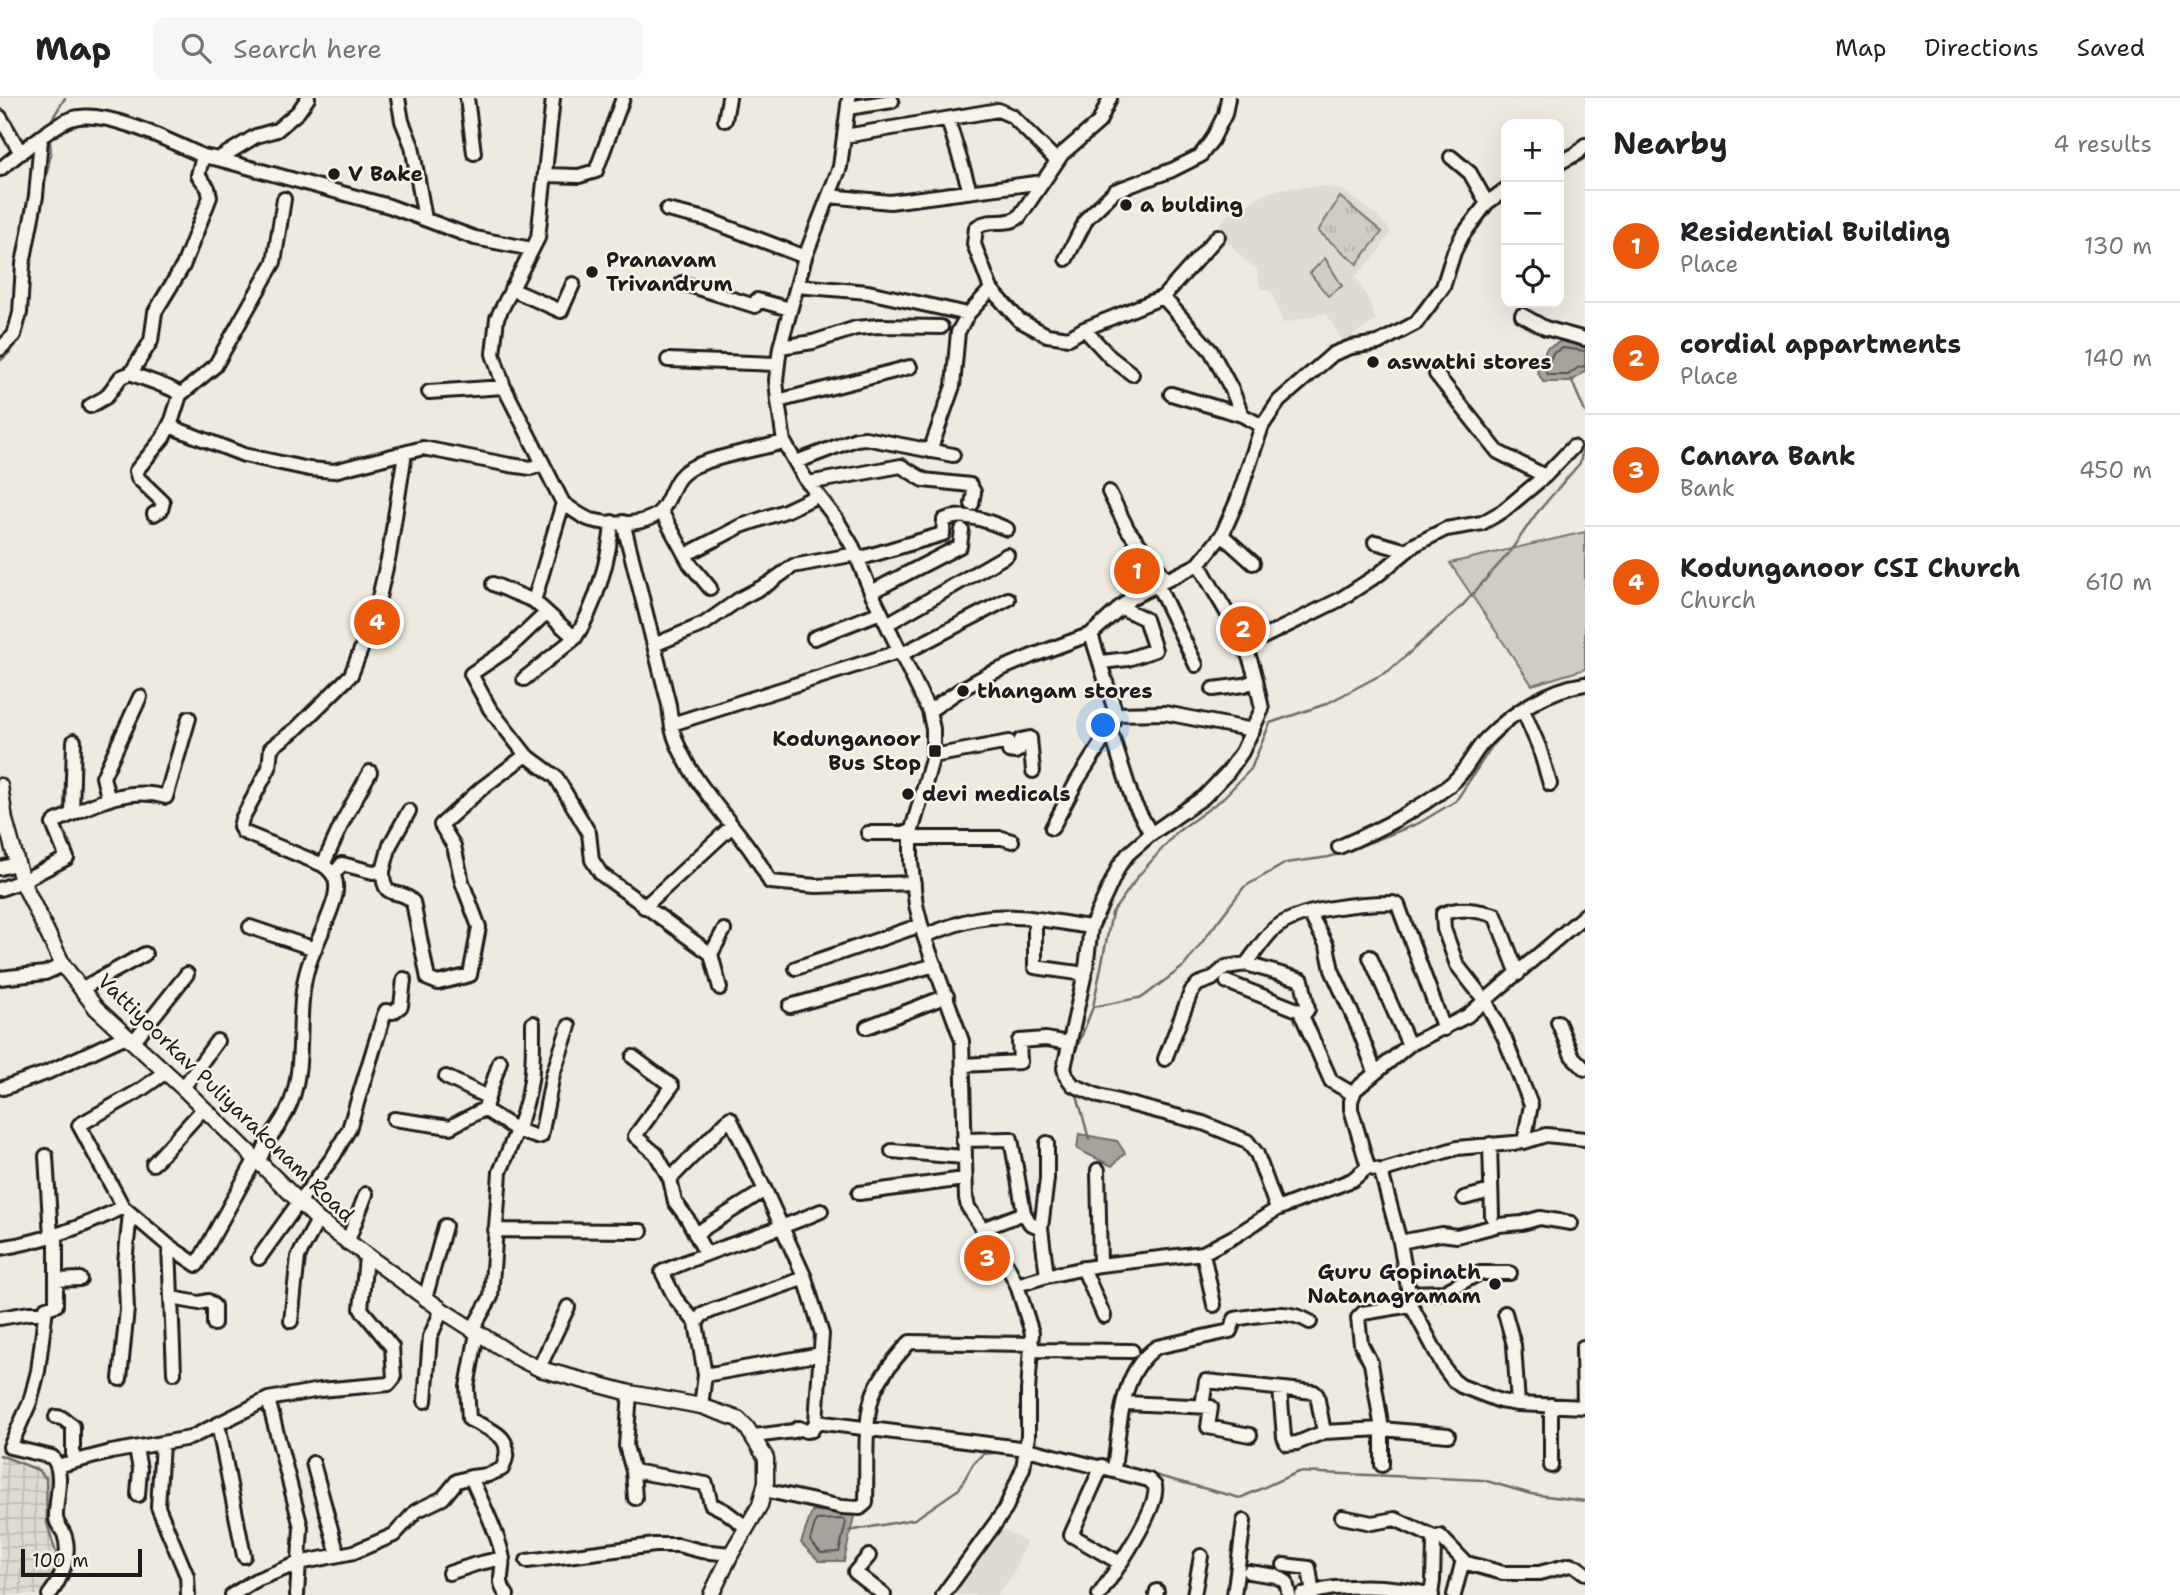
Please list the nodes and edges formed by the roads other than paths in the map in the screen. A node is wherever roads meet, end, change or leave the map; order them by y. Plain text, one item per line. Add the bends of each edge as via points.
1 (308, 98) edge
2 (398, 98) edge
3 (467, 98) edge
4 (553, 98) edge
5 (623, 98) edge
6 (729, 98) edge
7 (1109, 98) edge
8 (1228, 98) edge
9 (892, 101) dead end
10 (849, 103) edge
11 (0, 117) edge
12 (725, 120) dead end
13 (948, 120) junction
14 (845, 136) junction
15 (41, 139) junction
16 (1585, 145) edge
17 (21, 153) junction
18 (474, 153) dead end
19 (203, 156) junction
20 (1451, 157) dead end
21 (218, 159) junction
22 (1564, 160) edge
23 (1057, 161) junction
24 (0, 169) edge
25 (545, 175) junction
26 (1043, 182) junction
27 (970, 191) junction
28 (1501, 193) edge
29 (829, 196) junction
30 (284, 199) dead end
31 (1487, 203) junction
32 (667, 210) dead end
33 (425, 219) junction
34 (1218, 236) dead end
35 (532, 249) junction
36 (806, 257) junction
37 (1066, 259) dead end
38 (682, 283) dead end
39 (573, 284) dead end
40 (797, 286) junction
41 (511, 289) junction
42 (991, 289) junction
43 (1163, 297) junction
44 (790, 309) junction
45 (968, 314) junction
46 (1522, 316) dead end
47 (942, 327) dead end
48 (1084, 329) junction
49 (1585, 339) edge
50 (780, 347) junction
51 (0, 349) edge
52 (668, 360) dead end
53 (777, 364) junction
54 (910, 367) dead end
55 (131, 373) junction
56 (1132, 374) dead end
57 (1436, 374) dead end
58 (504, 387) junction
59 (429, 392) dead end
60 (1171, 394) dead end
61 (180, 395) junction
62 (778, 401) junction
63 (90, 407) dead end
64 (1242, 415) junction
65 (169, 426) junction
66 (1262, 426) junction
67 (784, 442) junction
68 (1573, 447) dead end
69 (930, 451) junction
70 (405, 453) junction
71 (953, 455) dead end
72 (796, 462) junction
73 (543, 464) junction
74 (1545, 476) junction
75 (808, 483) junction
76 (1109, 492) dead end
77 (817, 496) junction
78 (563, 503) junction
79 (972, 504) dead end
80 (661, 511) junction
81 (154, 514) dead end
82 (617, 522) junction
83 (1007, 529) dead end
84 (962, 530) dead end
85 (1222, 535) junction
86 (1375, 542) dead end
87 (693, 551) dead end
88 (1407, 551) junction
89 (1007, 555) dead end
90 (857, 557) junction
91 (1253, 563) dead end
92 (1199, 564) junction
93 (1162, 582) junction
94 (493, 584) dead end
95 (710, 588) dead end
96 (871, 592) junction
97 (1009, 599) dead end
98 (534, 601) junction
99 (1120, 607) junction
100 (881, 612) junction
101 (547, 613) junction
102 (887, 624) junction
103 (1091, 634) junction
104 (575, 638) junction
105 (814, 638) dead end
106 (654, 645) junction
107 (1244, 646) junction
108 (901, 652) junction
109 (1101, 662) junction
110 (1196, 665) dead end
111 (524, 679) dead end
112 (1256, 680) junction
113 (1585, 684) edge
114 (1213, 689) dead end
115 (140, 697) dead end
116 (1523, 710) junction
117 (929, 711) junction
118 (1116, 714) junction
119 (189, 718) dead end
120 (672, 724) junction
121 (1110, 729) junction
122 (1253, 730) junction
123 (74, 741) dead end
124 (526, 755) junction
125 (933, 756) junction
126 (1032, 771) dead end
127 (370, 772) dead end
128 (1550, 784) dead end
129 (0, 786) edge
130 (0, 792) edge
131 (108, 797) junction
132 (409, 811) dead end
133 (72, 814) junction
134 (732, 826) junction
135 (1052, 828) dead end
136 (868, 833) dead end
137 (1151, 834) junction
138 (911, 836) junction
139 (1012, 841) dead end
140 (1339, 848) dead end
141 (16, 864) junction
142 (0, 868) edge
143 (329, 869) junction
144 (383, 871) junction
145 (22, 881) junction
146 (914, 883) junction
147 (0, 889) edge
148 (644, 906) junction
149 (1310, 914) junction
150 (1585, 915) edge
151 (1035, 919) junction
152 (250, 927) dead end
153 (1091, 927) junction
154 (724, 930) dead end
155 (922, 930) junction
156 (315, 949) junction
157 (145, 954) dead end
158 (711, 954) junction
159 (1370, 957) dead end
160 (1246, 964) junction
161 (63, 965) junction
162 (935, 965) junction
163 (796, 968) dead end
164 (187, 974) dead end
165 (1085, 974) junction
166 (1518, 974) junction
167 (0, 978) edge
168 (404, 979) dead end
169 (1227, 982) dead end
170 (720, 988) dead end
171 (81, 989) junction
172 (947, 996) junction
173 (1486, 1002) junction
174 (790, 1006) dead end
175 (1303, 1017) junction
176 (1558, 1022) dead end
177 (533, 1023) dead end
178 (569, 1026) dead end
179 (867, 1027) dead end
180 (1444, 1029) junction
181 (130, 1039) junction
182 (217, 1041) dead end
183 (1069, 1043) junction
184 (1409, 1045) junction
185 (633, 1057) dead end
186 (1165, 1059) dead end
187 (500, 1061) dead end
188 (963, 1065) junction
189 (1585, 1069) edge
190 (166, 1072) junction
191 (1375, 1072) junction
192 (446, 1077) dead end
193 (3, 1088) dead end
194 (183, 1088) junction
195 (1353, 1094) junction
196 (486, 1102) junction
197 (203, 1108) junction
198 (394, 1119) dead end
199 (517, 1130) junction
200 (1585, 1139) edge
201 (963, 1140) junction
202 (1524, 1142) junction
203 (1047, 1143) dead end
204 (1490, 1144) junction
205 (892, 1151) dead end
206 (46, 1156) dead end
207 (963, 1157) junction
208 (257, 1162) junction
209 (153, 1164) dead end
210 (1367, 1167) junction
211 (1098, 1170) dead end
212 (1381, 1171) junction
213 (670, 1179) junction
214 (964, 1179) junction
215 (765, 1190) junction
216 (1491, 1191) junction
217 (859, 1192) dead end
218 (366, 1194) dead end
219 (1464, 1198) dead end
220 (299, 1202) junction
221 (1278, 1209) junction
222 (126, 1210) junction
223 (821, 1211) dead end
224 (1024, 1213) junction
225 (1492, 1216) dead end
226 (318, 1220) junction
227 (1571, 1223) dead end
228 (445, 1226) dead end
229 (782, 1228) junction
230 (1041, 1228) junction
231 (982, 1229) junction
232 (495, 1230) junction
233 (641, 1231) dead end
234 (695, 1234) junction
235 (53, 1236) junction
236 (1400, 1242) junction
237 (347, 1243) junction
238 (169, 1246) junction
239 (0, 1248) edge
240 (705, 1252) junction
241 (1203, 1253) junction
242 (366, 1257) junction
243 (259, 1258) dead end
244 (1100, 1265) junction
245 (1083, 1268) junction
246 (1510, 1273) dead end
247 (1046, 1276) junction
248 (805, 1278) junction
249 (80, 1279) dead end
250 (56, 1280) junction
251 (1017, 1284) junction
252 (172, 1298) junction
253 (425, 1299) junction
254 (1410, 1299) junction
255 (1214, 1305) dead end
256 (569, 1307) dead end
257 (442, 1310) junction
258 (45, 1313) junction
259 (1505, 1313) dead end
260 (1104, 1316) dead end
261 (0, 1318) edge
262 (291, 1321) dead end
263 (1310, 1322) dead end
264 (696, 1323) junction
265 (214, 1324) dead end
266 (474, 1331) junction
267 (1031, 1347) junction
268 (1583, 1347) dead end
269 (1132, 1351) dead end
270 (821, 1354) junction
271 (539, 1368) junction
272 (174, 1373) dead end
273 (705, 1375) junction
274 (120, 1380) dead end
275 (1280, 1389) junction
276 (630, 1393) junction
277 (268, 1399) junction
278 (425, 1401) dead end
279 (1125, 1403) junction
280 (1518, 1404) junction
281 (1551, 1405) junction
282 (701, 1406) junction
283 (1202, 1406) junction
284 (1585, 1407) edge
285 (55, 1417) dead end
286 (816, 1422) junction
287 (218, 1424) junction
288 (868, 1429) junction
289 (1382, 1429) junction
290 (1324, 1432) junction
291 (1250, 1435) dead end
292 (754, 1436) junction
293 (1448, 1436) dead end
294 (162, 1444) junction
295 (5, 1447) edge
296 (136, 1449) junction
297 (1027, 1449) junction
298 (74, 1462) junction
299 (313, 1464) dead end
300 (1382, 1465) dead end
301 (57, 1466) junction
302 (1551, 1466) dead end
303 (1108, 1468) junction
304 (633, 1471) junction
305 (471, 1477) junction
306 (764, 1490) junction
307 (138, 1495) dead end
308 (635, 1498) dead end
309 (1342, 1517) dead end
310 (1244, 1521) dead end
311 (746, 1528) junction
312 (1436, 1538) junction
313 (730, 1554) junction
314 (338, 1555) junction
315 (244, 1556) dead end
316 (869, 1556) dead end
317 (1201, 1556) dead end
318 (503, 1558) junction
319 (527, 1561) dead end
320 (1464, 1562) junction
321 (299, 1563) junction
322 (1120, 1563) junction
323 (1284, 1564) dead end
324 (1249, 1572) dead end
325 (449, 1573) dead end
326 (1585, 1573) edge
327 (1309, 1594) edge
328 (49, 1595) edge
329 (188, 1595) edge
330 (232, 1595) edge
331 (297, 1595) edge
332 (507, 1595) edge
333 (711, 1595) edge
334 (884, 1595) edge
335 (943, 1595) edge
336 (1099, 1595) edge
337 (1194, 1595) edge
338 (1234, 1595) edge
339 (1289, 1595) edge
340 (1431, 1595) edge
341 (1454, 1595) edge

1 - 21 street via 277,130 256,136
2 - 33 street
3 - 18 street
4 - 25 street
5 - 25 street via 596,171 579,176
6 - 12 street
7 - 23 street via 1094,127
8 - 37 street via 1225,114 1200,156 1115,191 1087,218
9 - 10 street
10 - 14 street
11 - 17 street
13 - 14 street
13 - 23 street via 998,110 1012,116
13 - 27 street
14 - 29 street
15 - 17 street
15 - 19 street via 71,118 95,116
15 - 51 street via 20,313 14,335
16 - 22 street
17 - 24 street
19 - 21 street
19 - 55 street via 198,175 210,197 183,267 155,312 153,338
20 - 31 street via 1470,173
21 - 33 street
23 - 26 street
25 - 35 street via 539,234
26 - 27 street
26 - 42 street via 1015,220 986,222 976,228 974,244
27 - 29 street via 882,202
28 - 31 street
29 - 36 street
30 - 61 street via 274,262 215,366
31 - 66 street via 1462,236 1443,287 1416,323 1378,343 1334,354 1279,401
32 - 36 street via 706,219
33 - 35 street via 475,238
34 - 43 street
35 - 41 street
36 - 40 street
38 - 44 street via 755,306 757,300
39 - 41 street via 561,311
40 - 44 street
40 - 45 street via 867,292
41 - 58 street via 497,318 494,338 494,362
42 - 45 street
42 - 48 street via 1019,320 1047,335 1069,338
43 - 48 street
43 - 64 street via 1211,351
44 - 50 street
45 - 69 street via 958,332 953,386
46 - 49 street
47 - 50 street via 856,328
48 - 56 street
50 - 53 street
52 - 53 street
53 - 62 street
54 - 62 street
55 - 61 street
55 - 63 street
57 - 74 street via 1498,452
58 - 59 street
58 - 73 street
60 - 64 street
61 - 65 street
62 - 67 street
64 - 66 street
65 - 70 street via 244,455 309,469 334,471
65 - 81 street via 136,471 163,502
66 - 85 street
67 - 72 street
67 - 80 street via 696,465 678,476
68 - 74 street
69 - 71 street
69 - 72 street via 865,438
70 - 73 street via 423,449 531,468
70 - 143 street via 375,614 351,675 271,748 269,768 240,827
72 - 75 street
73 - 78 street
74 - 88 street via 1482,523 1446,529
75 - 77 street
75 - 79 street via 901,466 924,480 970,485
76 - 93 street
77 - 87 street
77 - 90 street
78 - 82 street via 589,519
78 - 98 street
80 - 82 street via 639,522
80 - 95 street via 690,564
82 - 104 street via 586,622
82 - 106 street
83 - 90 street via 970,517 948,518 943,534
84 - 96 street via 960,546
85 - 91 street
85 - 92 street
86 - 88 street
88 - 107 street via 1339,600
89 - 102 street
90 - 96 street
90 - 106 street via 793,566 704,624
92 - 93 street
92 - 107 street
93 - 99 street
93 - 110 street
94 - 98 street
96 - 100 street
97 - 108 street
98 - 101 street
99 - 103 street
99 - 109 street via 1145,619 1155,650
100 - 102 street
100 - 105 street
101 - 104 street
101 - 124 street via 508,649 471,674 490,709
102 - 108 street
103 - 109 street
103 - 117 street via 989,674
104 - 111 street
106 - 120 street
107 - 112 street
108 - 117 street
108 - 120 street
109 - 118 street
112 - 114 street
112 - 122 street via 1262,709
113 - 116 street via 1567,687
115 - 131 street via 103,777
116 - 128 street
116 - 140 street via 1487,738 1451,784 1425,803
117 - 125 street
118 - 121 street
118 - 122 street via 1165,713
119 - 131 street via 166,797 138,793
120 - 134 street via 693,772
121 - 135 street
121 - 137 street via 1133,802
122 - 137 street via 1222,780
123 - 133 street
124 - 144 street via 441,825 454,846 479,927 470,975 438,983 428,979 413,902 386,888
124 - 148 street via 556,777 589,833 592,860 601,874
125 - 126 street via 1009,742 1009,751 1015,752 1021,740 1030,738
125 - 138 street
127 - 143 street via 343,821
129 - 130 main road, Vattiyoorkav Puliyarakonam Road
130 - 141 main road, Vattiyoorkav Puliyarakonam Road
131 - 133 street
132 - 144 street via 390,845
133 - 145 street via 53,824 67,858
134 - 146 street via 760,862 769,882 816,886
134 - 148 street
136 - 138 street
137 - 153 street via 1123,861
138 - 139 street
138 - 146 street
141 - 142 street
141 - 145 main road, Vattiyoorkav Puliyarakonam Road
143 - 144 street via 342,864 373,873
143 - 156 street via 337,885
145 - 147 street
145 - 161 main road, Vattiyoorkav Puliyarakonam Road
146 - 155 street
148 - 158 street
149 - 160 street via 1274,930
149 - 180 street via 1359,903 1397,904
149 - 191 street via 1327,946 1332,970
150 - 166 street
151 - 153 street
151 - 155 street via 975,919
151 - 165 street via 1035,967
152 - 156 street
153 - 165 street
154 - 158 street
155 - 162 street
155 - 163 street
156 - 208 street via 303,985 299,1061 291,1102
157 - 171 street
158 - 170 street
159 - 184 street
160 - 175 street via 1302,980 1308,1009
160 - 186 street via 1226,967 1194,988
161 - 167 street via 46,973
161 - 171 main road, Vattiyoorkav Puliyarakonam Road
162 - 172 street
162 - 174 street
164 - 181 street
165 - 183 street
166 - 173 street
166 - 173 street via 1495,915 1472,910 1443,914 1457,965
168 - 220 street via 401,1006 384,1015 349,1129
169 - 175 street via 1300,1011
171 - 181 main road, Vattiyoorkav Puliyarakonam Road
172 - 179 street
172 - 188 street via 962,1041
173 - 180 street
173 - 202 street via 1531,1105
175 - 195 street via 1331,1081
176 - 189 street via 1572,1056
177 - 199 street via 533,1079
178 - 199 street via 553,1073 541,1136
180 - 184 street
181 - 190 main road, Vattiyoorkav Puliyarakonam Road
181 - 193 street
182 - 194 street
183 - 188 street via 1020,1041 1020,1062
183 - 221 street via 1064,1068 1076,1087 1247,1141 1257,1154
184 - 191 street
185 - 213 street via 672,1086 635,1136 656,1154
187 - 196 street
188 - 201 street
190 - 194 main road, Vattiyoorkav Puliyarakonam Road
190 - 222 street via 79,1125
191 - 195 street
192 - 196 street
194 - 197 main road, Vattiyoorkav Puliyarakonam Road
195 - 210 street via 1351,1109
196 - 198 street via 450,1127
196 - 199 street
197 - 208 main road, Vattiyoorkav Puliyarakonam Road
197 - 209 street
199 - 232 street via 500,1172
200 - 202 street via 1546,1135
201 - 207 street
201 - 224 street via 1011,1139
202 - 204 street
203 - 230 street
204 - 212 street via 1457,1148
204 - 216 street
205 - 207 street
206 - 235 street
207 - 214 street
208 - 220 main road, Vattiyoorkav Puliyarakonam Road
208 - 238 street via 197,1265
210 - 212 street
210 - 221 street via 1352,1180
211 - 244 street
212 - 236 street
213 - 215 street via 730,1118
213 - 234 street via 675,1202
214 - 217 street
214 - 231 street via 968,1207
215 - 229 street
215 - 234 street
216 - 219 street
216 - 225 street
218 - 237 street
220 - 226 main road, Vattiyoorkav Puliyarakonam Road
220 - 243 street
221 - 241 street
222 - 235 street
222 - 238 street
222 - 274 street via 128,1309
223 - 229 street
224 - 230 street via 1030,1223
224 - 231 street
226 - 237 main road, Vattiyoorkav Puliyarakonam Road
226 - 262 street via 298,1257
227 - 236 street via 1540,1218 1457,1236 1441,1234
228 - 253 street
229 - 240 street
229 - 248 street
230 - 247 street
231 - 251 street
232 - 233 street
232 - 266 street via 491,1297
234 - 240 street
235 - 239 street
235 - 250 street
236 - 254 street
237 - 242 main road, Vattiyoorkav Puliyarakonam Road
238 - 252 street
240 - 264 street via 662,1272 675,1298
241 - 244 street
241 - 255 street
242 - 253 main road, Vattiyoorkav Puliyarakonam Road
242 - 277 street via 361,1309 392,1346 394,1378 389,1384
244 - 245 street
245 - 247 street
245 - 260 street
246 - 254 street via 1480,1273 1444,1292
247 - 251 street
248 - 264 street via 702,1315
248 - 270 street via 822,1334
249 - 250 street
250 - 258 street via 56,1305
251 - 267 street via 1029,1321
252 - 265 street via 208,1301 214,1306
252 - 272 street
253 - 257 main road, Vattiyoorkav Puliyarakonam Road
254 - 280 street via 1453,1380
254 - 289 street via 1363,1312 1358,1318
256 - 271 street
257 - 266 main road, Vattiyoorkav Puliyarakonam Road
257 - 278 street via 430,1337
258 - 261 street
258 - 295 street via 30,1402
259 - 280 street via 1514,1345
263 - 279 street via 1277,1313 1235,1318 1230,1331 1157,1347 1133,1371
264 - 273 street
266 - 271 main road, Vattiyoorkav Puliyarakonam Road
266 - 305 street via 467,1387 469,1419 500,1435 506,1455 502,1469
267 - 269 street
267 - 288 street via 910,1342 872,1398
267 - 297 street
268 - 284 street
270 - 273 street
270 - 286 street
271 - 276 main road, Vattiyoorkav Puliyarakonam Road
273 - 282 street
275 - 283 street via 1206,1381
275 - 290 street via 1316,1393
275 - 290 street via 1286,1443
276 - 282 main road, Vattiyoorkav Puliyarakonam Road
276 - 304 street via 626,1446
277 - 287 street
277 - 321 street via 300,1527
279 - 283 street
279 - 303 street
280 - 281 street
281 - 284 street
281 - 302 street
282 - 292 main road, Vattiyoorkav Puliyarakonam Road via 738,1419
283 - 291 street via 1211,1407 1208,1427
285 - 298 street via 73,1426
286 - 288 street
286 - 292 street via 812,1430
287 - 294 street via 190,1438
287 - 315 street
288 - 297 street
288 - 306 street via 865,1506 842,1507
289 - 290 street
289 - 293 street
289 - 300 street
292 - 306 main road via 766,1458
294 - 296 street
294 - 329 street via 158,1507 187,1576
295 - 301 street via 52,1457
296 - 298 street
296 - 307 street
297 - 303 street
297 - 335 street via 1005,1510
298 - 301 street
299 - 314 street
301 - 328 street via 55,1518 64,1533 65,1554 61,1576
303 - 322 street via 1072,1535
303 - 322 street via 1149,1480 1157,1490
304 - 308 street
304 - 311 street via 706,1483 711,1504
305 - 314 street via 457,1481 443,1498 416,1511 394,1535
305 - 318 street
306 - 311 main road
309 - 312 street via 1372,1523 1395,1519
310 - 338 street
311 - 313 main road
312 - 320 street via 1442,1536
312 - 340 street
313 - 319 street via 655,1545
313 - 333 main road
314 - 321 street
316 - 334 street via 855,1572
317 - 337 street
318 - 325 street
318 - 332 street via 499,1579
320 - 326 street via 1503,1573 1539,1573 1570,1565
320 - 341 street
321 - 330 street
321 - 331 street
322 - 336 street
323 - 327 street via 1309,1568
324 - 339 street via 1276,1576 1286,1582
327 - 340 street via 1360,1588

